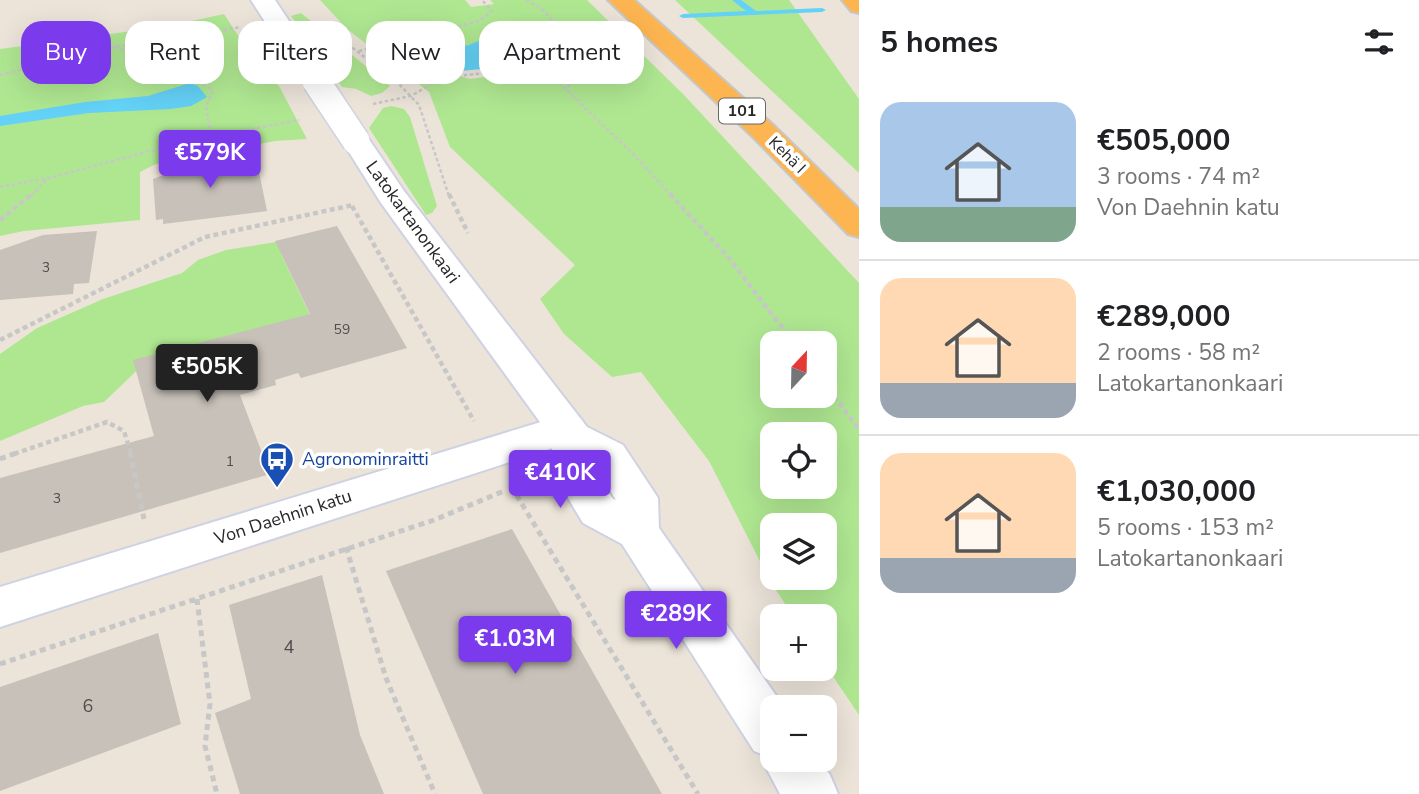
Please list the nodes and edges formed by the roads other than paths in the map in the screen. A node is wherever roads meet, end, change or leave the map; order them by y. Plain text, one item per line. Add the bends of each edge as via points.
1 (263, 0) edge
2 (620, 0) edge
3 (854, 0) edge
4 (859, 6) edge
5 (859, 227) edge
6 (570, 434) junction
7 (0, 607) edge
8 (760, 716) edge
9 (796, 772) edge
10 (811, 794) edge

1 - 6 street, Latokartanonkaari, bridge via 392,196
2 - 5 highway, Kehä I / 101 via 762,130
3 - 4 highway
6 - 7 street, Von Daehnin katu
6 - 8 street via 571,468 598,510 637,531
9 - 10 street

